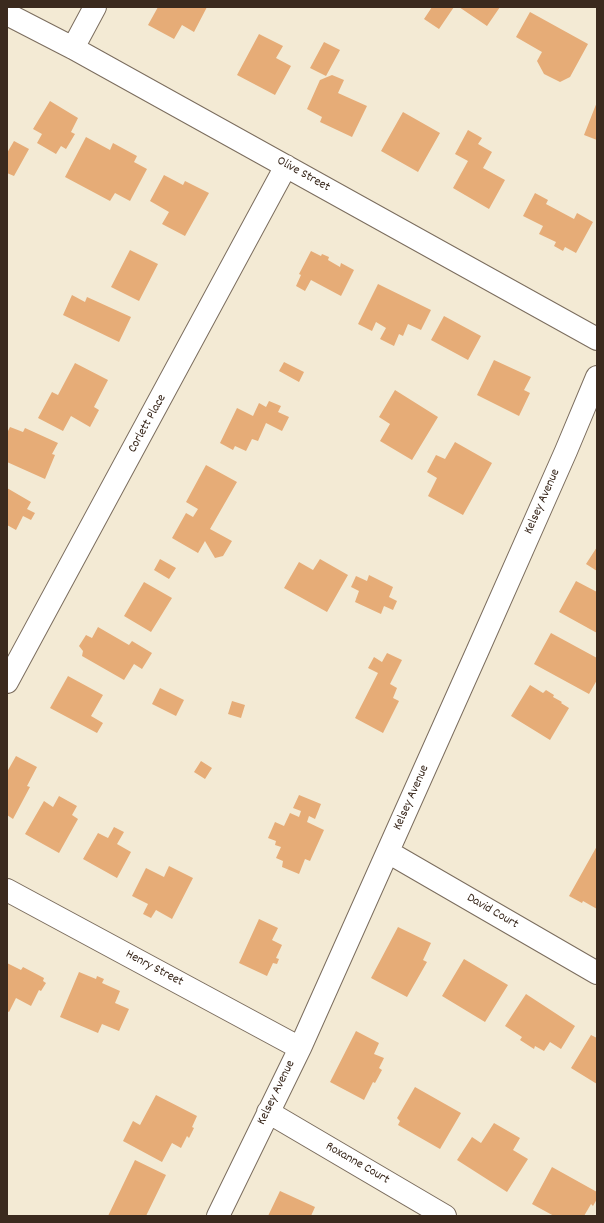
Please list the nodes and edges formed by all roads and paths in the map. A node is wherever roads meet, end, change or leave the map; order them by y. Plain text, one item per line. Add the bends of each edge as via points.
1 (95, 7) edge
2 (7, 14) edge
3 (73, 48) junction
4 (286, 166) junction
5 (597, 339) edge
6 (597, 376) edge
7 (7, 682) edge
8 (388, 852) junction
9 (7, 890) edge
10 (597, 973) edge
11 (300, 1048) junction
12 (268, 1112) junction
13 (218, 1216) edge
14 (445, 1216) edge

1 - 3 street
2 - 3 street, Olive Street
3 - 4 street, Olive Street
4 - 5 street, Olive Street
4 - 7 street, Corlett Place
6 - 8 street, Kelsey Avenue
8 - 10 street, David Court
8 - 11 street, Kelsey Avenue
9 - 11 street, Henry Street
11 - 12 street, Kelsey Avenue
12 - 13 street, Kelsey Avenue
12 - 14 street, Roxanne Court

